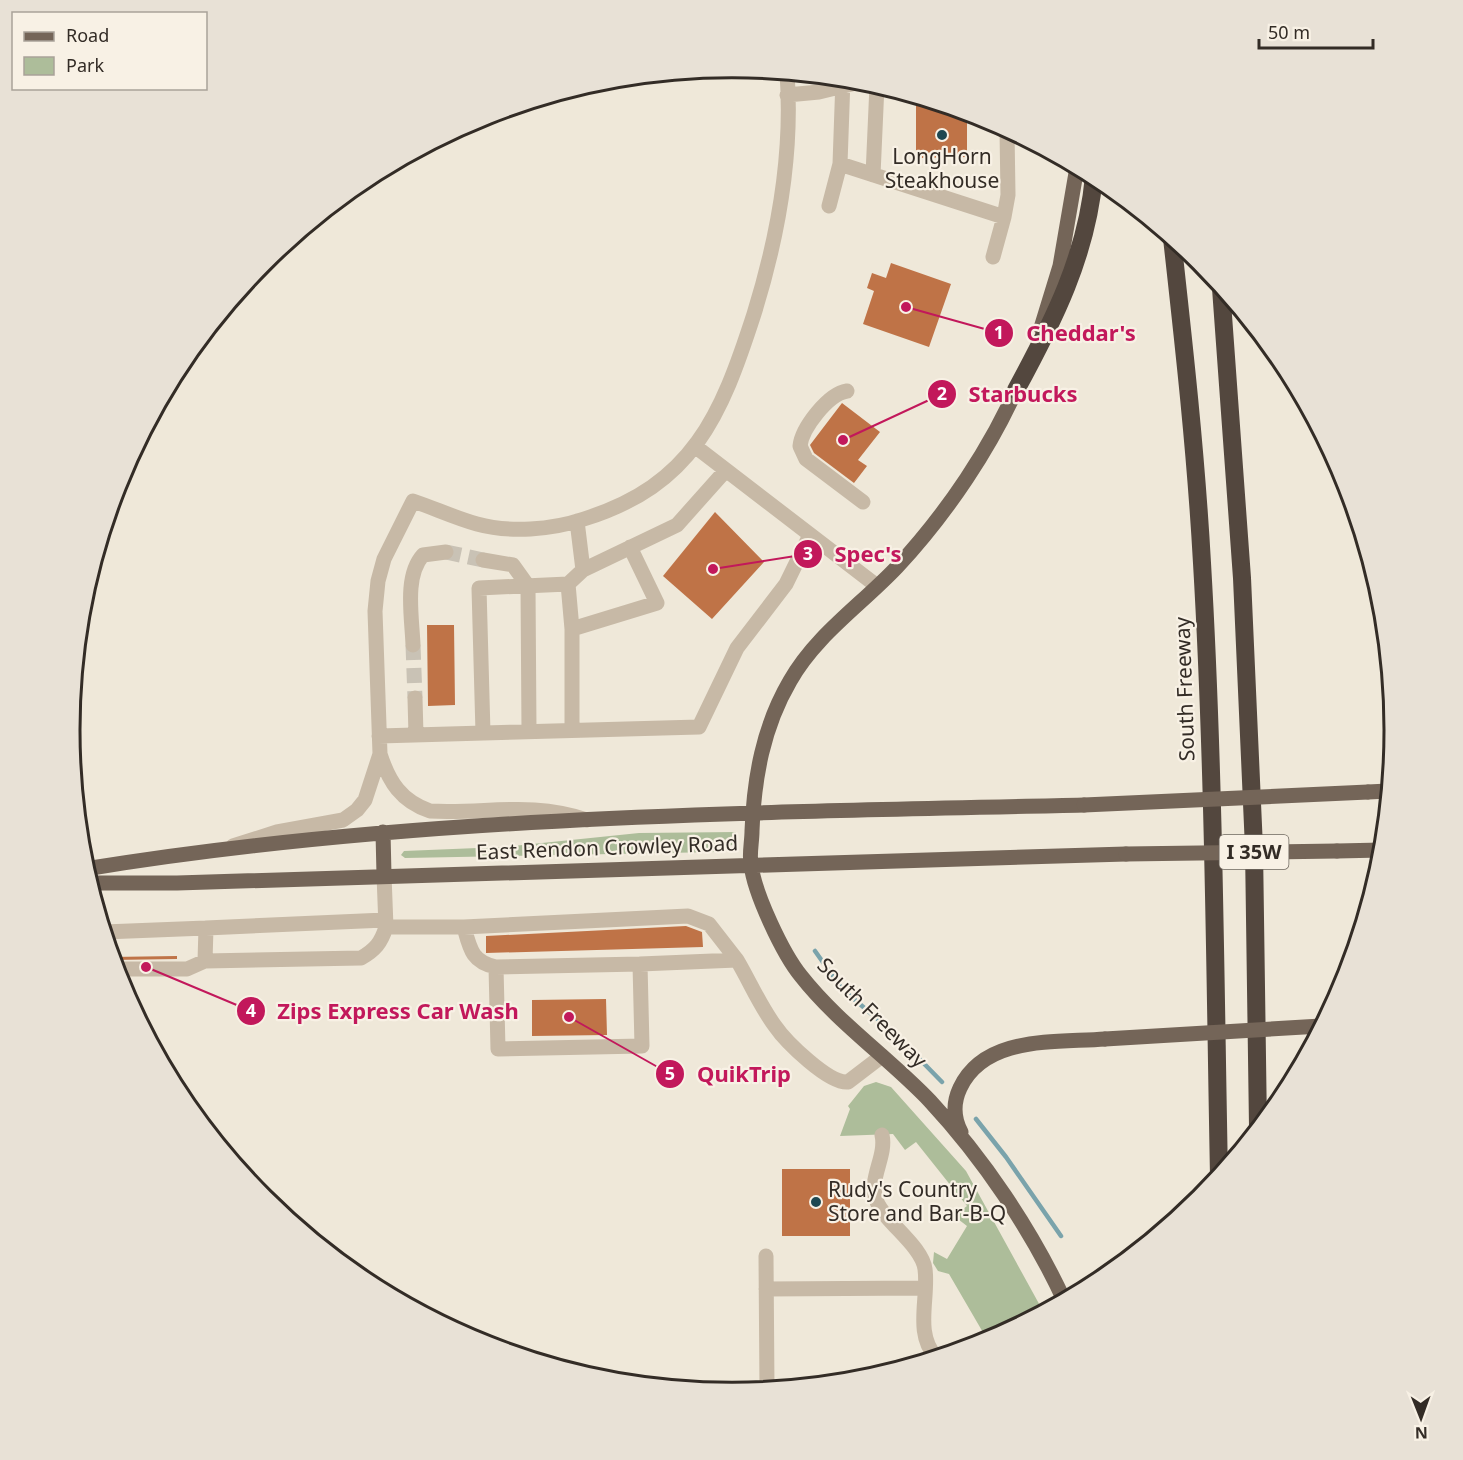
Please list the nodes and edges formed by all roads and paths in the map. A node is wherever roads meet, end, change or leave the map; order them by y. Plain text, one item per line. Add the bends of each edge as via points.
1 (787, 81) edge
2 (828, 86) edge
3 (844, 88) edge
4 (787, 95) junction
5 (877, 95) edge
6 (1007, 139) edge
7 (840, 164) junction
8 (873, 175) junction
9 (1075, 176) edge
10 (1092, 187) edge
11 (829, 206) dead end
12 (1004, 217) junction
13 (1173, 251) edge
14 (993, 257) dead end
15 (1222, 300) edge
16 (1016, 390) junction
17 (847, 391) dead end
18 (696, 447) junction
19 (726, 470) junction
20 (863, 502) dead end
21 (578, 521) junction
22 (810, 535) junction
23 (630, 547) junction
24 (446, 552) tunnel mouth
25 (483, 560) tunnel mouth
26 (583, 570) junction
27 (568, 584) junction
28 (528, 586) junction
29 (877, 586) junction
30 (572, 629) junction
31 (413, 645) tunnel mouth
32 (415, 698) tunnel mouth
33 (573, 730) junction
34 (530, 731) junction
35 (483, 733) junction
36 (416, 735) junction
37 (379, 736) junction
38 (380, 754) junction
39 (1380, 791) edge
40 (752, 813) junction
41 (589, 821) junction
42 (383, 832) junction
43 (226, 848) junction
44 (1372, 850) edge
45 (751, 865) junction
46 (95, 868) edge
47 (384, 874) junction
48 (98, 883) edge
49 (385, 924) junction
50 (464, 927) junction
51 (206, 928) junction
52 (112, 932) edge
53 (205, 960) junction
54 (737, 960) junction
55 (640, 964) junction
56 (496, 967) junction
57 (125, 969) edge
58 (1311, 1027) edge
59 (882, 1056) junction
60 (1258, 1115) edge
61 (882, 1135) dead end
62 (966, 1143) junction
63 (1219, 1163) edge
64 (766, 1256) dead end
65 (925, 1288) junction
66 (766, 1289) junction
67 (1060, 1293) edge
68 (930, 1350) edge
69 (767, 1381) edge

1 - 4 street
2 - 4 street
3 - 7 street
4 - 18 street via 783,191 764,281 729,382
5 - 8 street
6 - 12 street via 1008,195
7 - 8 street
7 - 11 street
8 - 12 street
9 - 16 main road, South Freeway via 1060,266
10 - 16 highway via 1081,248 1067,289
12 - 14 street
13 - 63 highway, South Freeway / I 35W via 1189,396 1209,695
15 - 60 highway, I 35W via 1243,589 1254,848
16 - 29 main road, South Freeway via 954,495
17 - 20 street via 831,398 804,433 800,446 806,459
18 - 19 street
18 - 21 street via 643,496
19 - 22 street
19 - 23 street via 677,525
21 - 26 street
21 - 37 street via 523,530 478,524 412,501 384,558 378,581 375,611
22 - 29 street
22 - 33 street via 786,584 737,648 699,727
23 - 26 street
23 - 30 street via 657,603
24 - 31 street via 423,555 415,564
25 - 28 street via 513,565
26 - 27 street
27 - 28 street
27 - 30 street
28 - 34 street
28 - 35 street via 479,588
29 - 40 main road, South Freeway via 834,627 791,679 765,735
30 - 33 street
32 - 36 street
33 - 34 street
34 - 35 street
35 - 36 street
36 - 37 street
37 - 38 street
38 - 41 street via 399,794 414,806 430,811 541,808
38 - 43 street via 365,800 343,820 255,837
39 - 40 main road, East Rendon Crowley Road, bridge via 1084,805
40 - 41 main road, East Rendon Crowley Road
40 - 45 main road, South Freeway
41 - 42 main road, East Rendon Crowley Road
42 - 43 main road, East Rendon Crowley Road
42 - 47 main road
43 - 46 main road, East Rendon Crowley Road
44 - 45 main road, East Rendon Crowley Road, bridge
45 - 47 main road, East Rendon Crowley Road
45 - 59 main road, South Freeway via 779,940 801,976
47 - 48 main road, East Rendon Crowley Road
47 - 49 street
49 - 50 street
49 - 51 street
49 - 53 street via 381,941 361,958
50 - 54 street via 688,916 709,924
50 - 56 street via 471,954
51 - 52 street
51 - 53 street
53 - 57 street via 187,969
54 - 55 street
54 - 59 street via 776,1028 827,1076 848,1082
55 - 56 street
55 - 56 street via 642,1046 498,1049
58 - 62 main road, bridge via 1020,1045 1000,1051 978,1065 963,1083 954,1108
59 - 62 main road, South Freeway via 929,1100
61 - 65 street via 885,1147 876,1171 876,1201 925,1266
62 - 67 main road, South Freeway via 1015,1213
64 - 66 street
65 - 66 street
65 - 68 street via 924,1331
66 - 69 street

